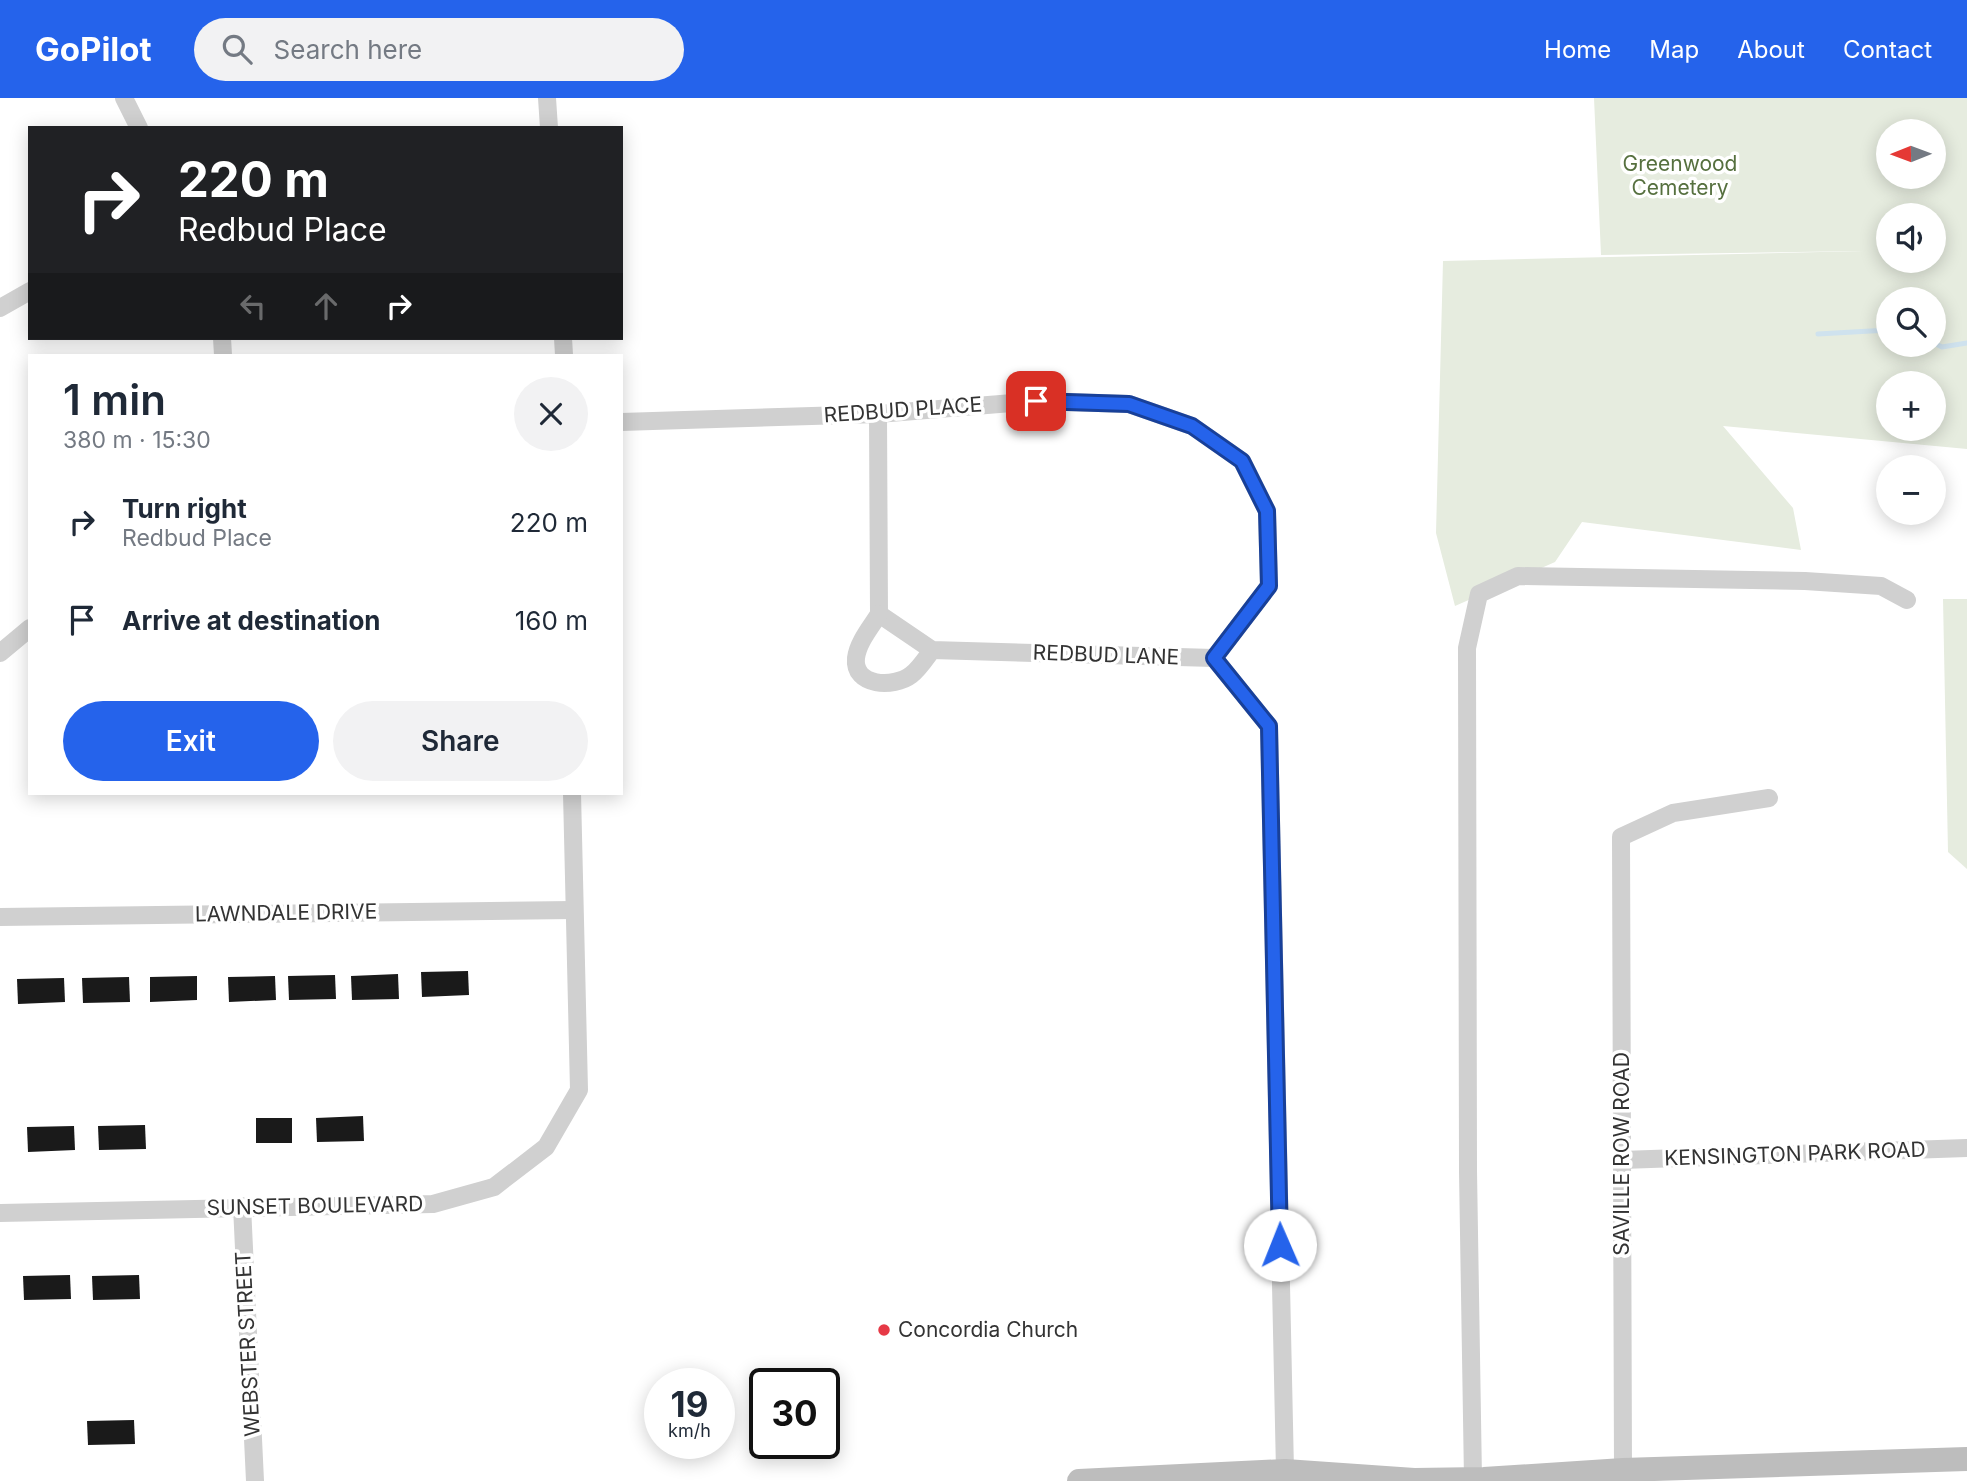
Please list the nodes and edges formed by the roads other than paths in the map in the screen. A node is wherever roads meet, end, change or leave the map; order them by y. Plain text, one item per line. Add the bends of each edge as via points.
1 (124, 98) edge
2 (547, 98) edge
3 (138, 126) edge
4 (549, 126) edge
5 (28, 292) edge
6 (0, 308) edge
7 (878, 414) junction
8 (623, 422) edge
9 (1907, 600) dead end
10 (879, 614) junction
11 (28, 630) edge
12 (932, 650) junction
13 (0, 653) edge
14 (1214, 658) junction
15 (572, 795) edge
16 (1769, 798) dead end
17 (573, 910) junction
18 (0, 917) edge
19 (1967, 1148) edge
20 (1622, 1160) junction
21 (242, 1206) junction
22 (0, 1213) edge
23 (1967, 1459) edge
24 (1623, 1470) junction
25 (1285, 1471) junction
26 (1478, 1479) edge
27 (255, 1481) edge
28 (1079, 1481) edge
29 (1414, 1481) edge

1 - 3 street
2 - 4 street
5 - 6 street
7 - 8 street, REDBUD PLACE
7 - 10 street
7 - 14 street, REDBUD PLACE via 1036,401 1129,404 1192,426 1242,461 1267,511 1269,586
9 - 26 street via 1881,586 1805,581 1518,576 1479,594 1467,648 1468,1184
10 - 12 street
10 - 12 street via 856,658 858,670 869,681 884,685 910,676
11 - 13 street
12 - 14 street, REDBUD LANE
14 - 25 street via 1269,726
15 - 17 street, SUNSET BOULEVARD
16 - 20 street, SAVILLE ROW ROAD via 1673,813 1621,837
17 - 18 street, LAWNDALE DRIVE
17 - 21 street, SUNSET BOULEVARD via 579,1090 546,1147 494,1187 433,1204
19 - 20 street, KENSINGTON PARK ROAD
20 - 24 street, SAVILLE ROW ROAD
21 - 22 street, SUNSET BOULEVARD
21 - 27 street, WEBSTER STREET
23 - 24 street
24 - 26 street
25 - 28 street
25 - 29 street
26 - 29 street

